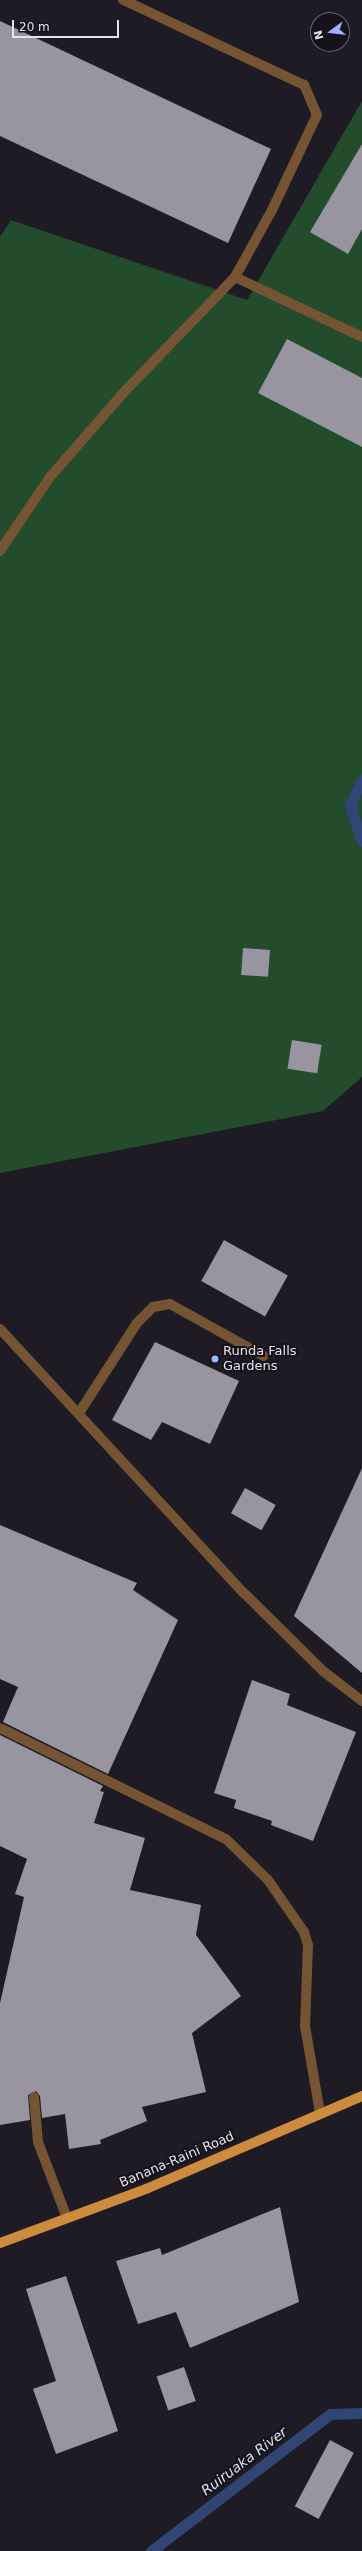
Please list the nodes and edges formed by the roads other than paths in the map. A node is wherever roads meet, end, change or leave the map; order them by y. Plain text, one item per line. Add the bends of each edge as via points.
1 (123, 0) edge
2 (235, 277) junction
3 (362, 337) edge
4 (0, 551) edge
5 (0, 1330) edge
6 (264, 1356) dead end
7 (79, 1413) junction
8 (362, 1701) edge
9 (0, 1728) edge
10 (362, 2096) edge
11 (34, 2097) dead end
12 (320, 2113) junction
13 (67, 2218) junction
14 (0, 2243) edge

1 - 2 street via 304,86 317,115 272,210
2 - 3 street
2 - 4 street via 126,390 50,477
5 - 7 street
6 - 7 street via 170,1304 153,1307 137,1323
7 - 8 street via 244,1593 323,1671
9 - 12 street via 226,1839 268,1880 304,1932 308,1945 305,2026
10 - 12 main road, Banana-Raini Road
11 - 13 street via 38,2142
12 - 13 main road, Banana-Raini Road via 146,2189
13 - 14 main road, Banana-Raini Road

